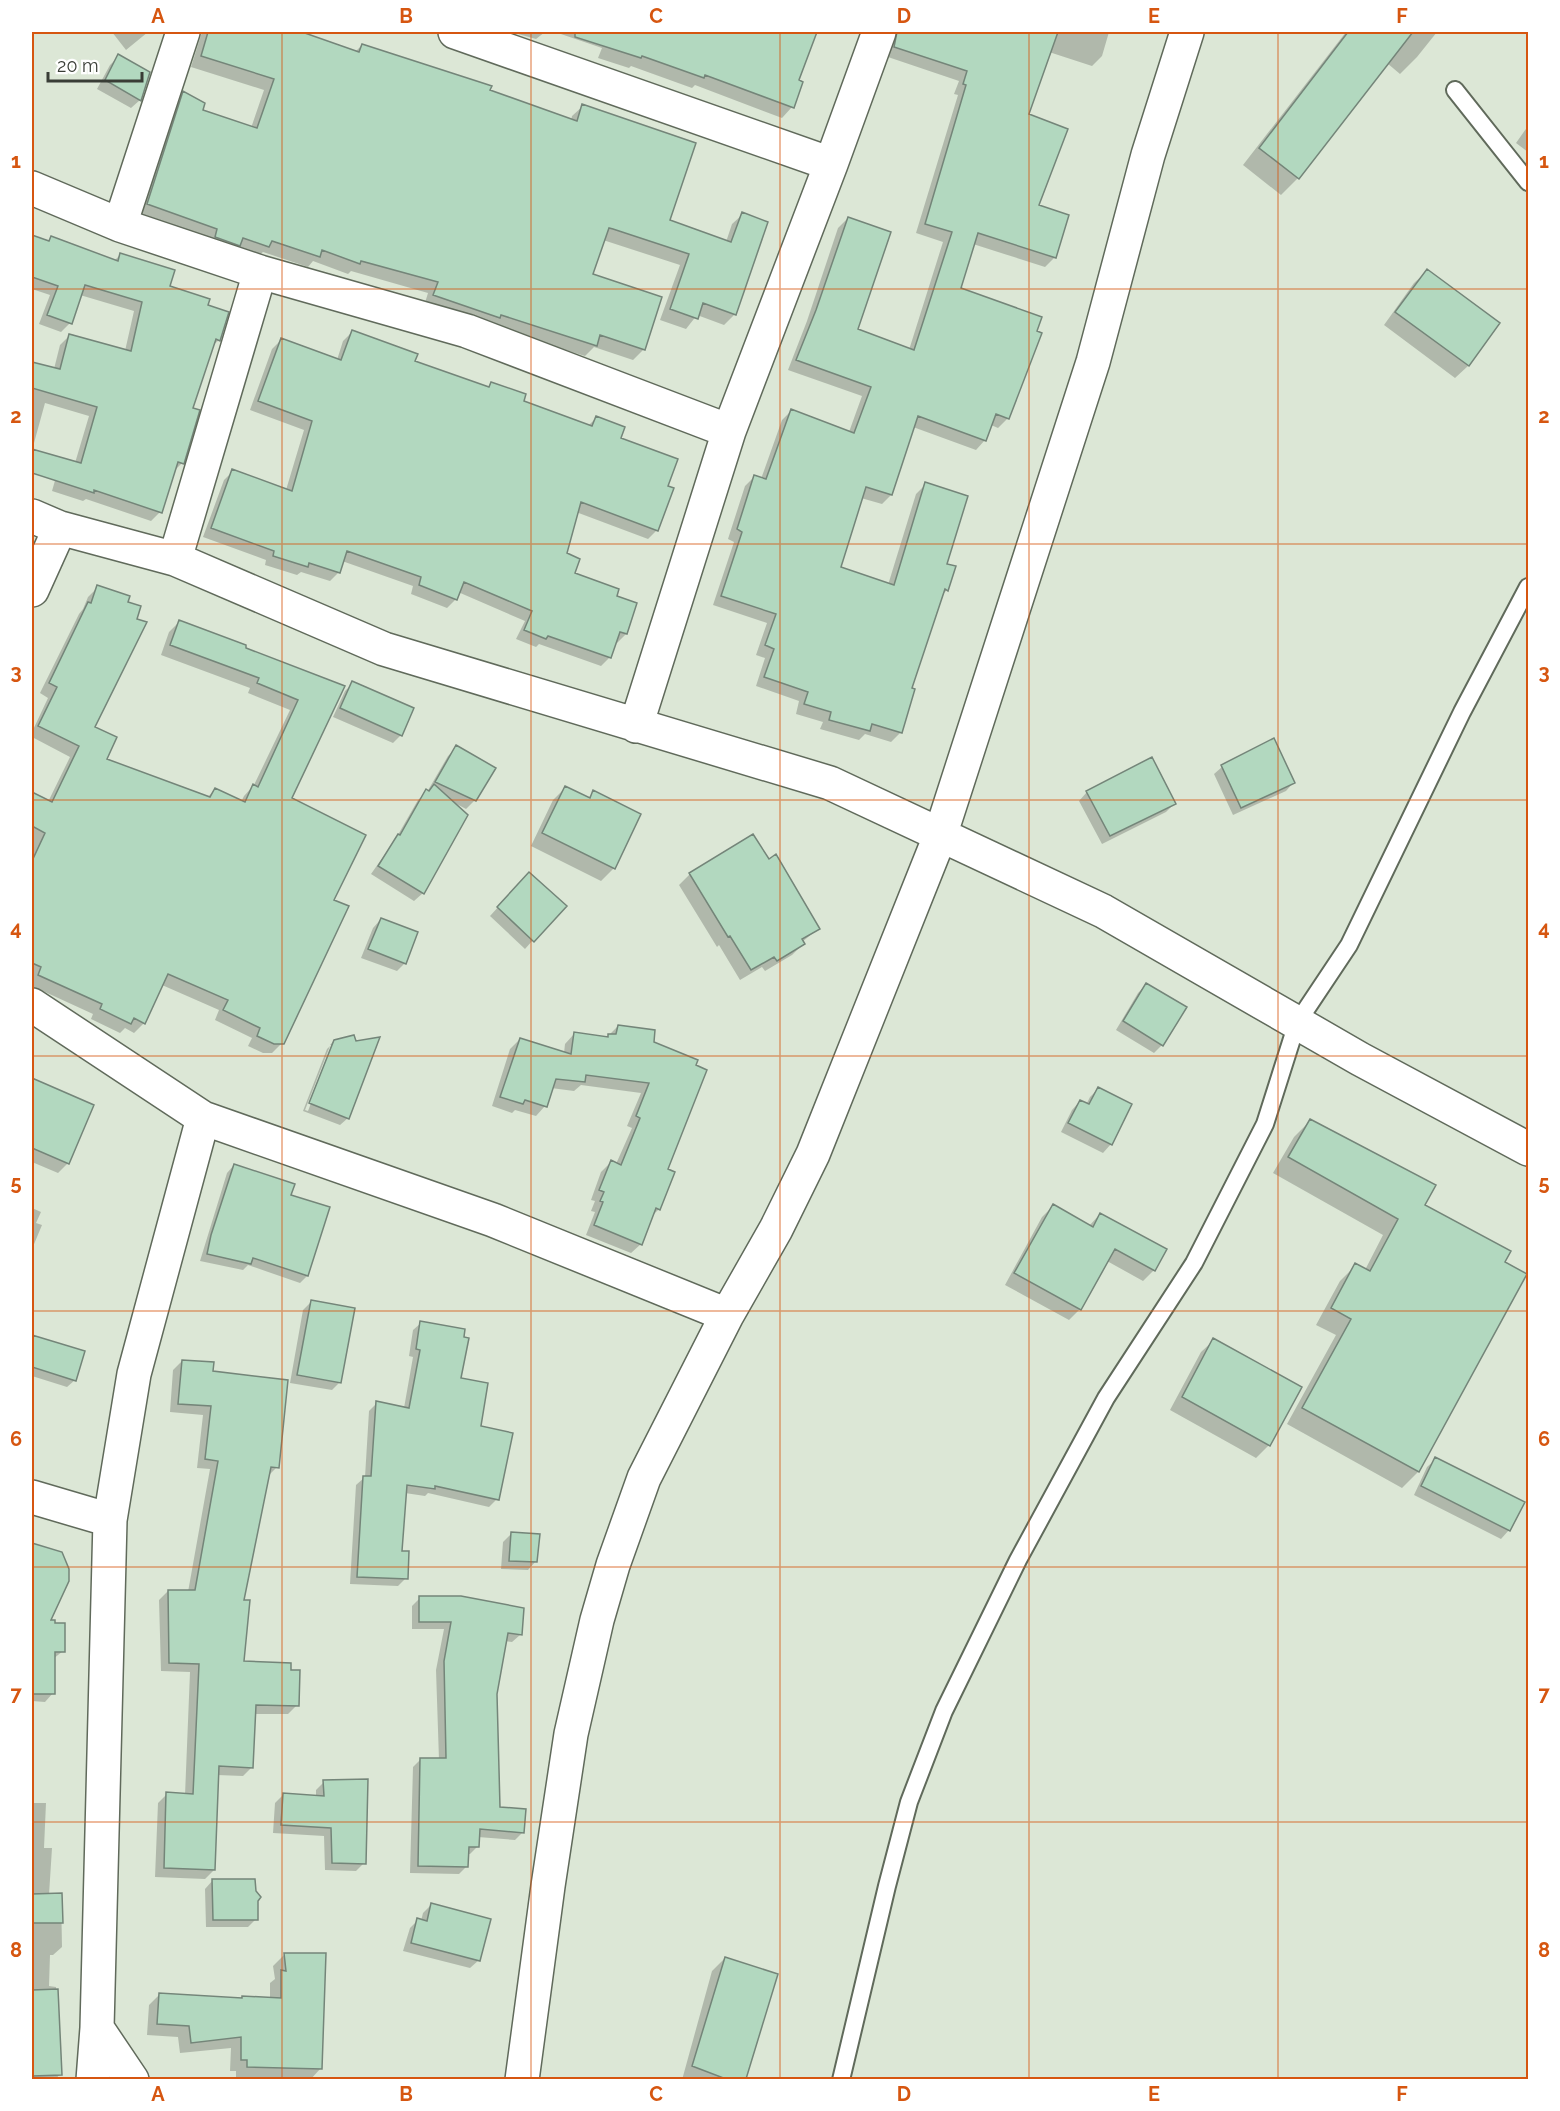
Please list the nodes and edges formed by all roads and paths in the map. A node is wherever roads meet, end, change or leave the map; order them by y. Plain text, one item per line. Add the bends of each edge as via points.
1 (183, 32) edge
2 (455, 32) edge
3 (879, 32) edge
4 (1187, 32) edge
5 (1455, 90) dead end
6 (831, 164) junction
7 (1528, 182) edge
8 (32, 188) edge
9 (120, 225) junction
10 (260, 272) junction
11 (729, 431) junction
12 (46, 522) edge
13 (175, 559) junction
14 (1528, 587) edge
15 (32, 590) edge
16 (636, 726) junction
17 (940, 836) junction
18 (32, 1005) edge
19 (1297, 1023) junction
20 (203, 1118) junction
21 (1528, 1149) edge
22 (727, 1315) junction
23 (32, 1497) edge
24 (110, 1520) junction
25 (97, 2028) junction
26 (93, 2079) edge
27 (132, 2079) edge
28 (522, 2079) edge
29 (841, 2079) edge

1 - 9 street
2 - 6 street
3 - 6 street
4 - 17 street via 1148,155 1093,362
5 - 7 lane
6 - 11 street
8 - 9 street
9 - 10 street
10 - 11 street via 467,331
10 - 13 street
11 - 16 street
12 - 13 street
12 - 15 street
13 - 16 street via 384,649
14 - 19 lane via 1452,732 1349,945
16 - 17 street via 830,783
17 - 19 street via 1103,911
17 - 22 street via 813,1154
18 - 20 street
19 - 21 street
19 - 29 lane via 1265,1125 1194,1263 1106,1398 1018,1560 944,1711 909,1802
20 - 22 street via 493,1220
20 - 24 street via 134,1374
22 - 28 street via 644,1478 597,1620 571,1734
23 - 24 street
24 - 25 street
25 - 26 street
25 - 27 street

